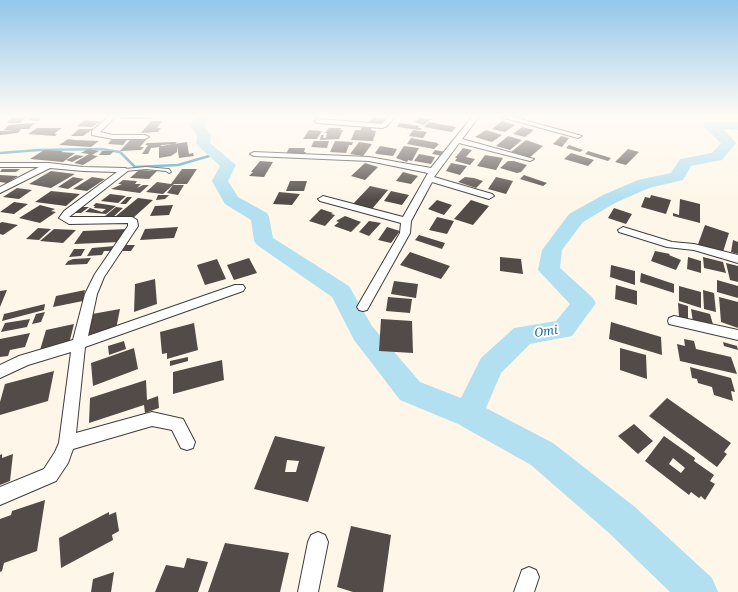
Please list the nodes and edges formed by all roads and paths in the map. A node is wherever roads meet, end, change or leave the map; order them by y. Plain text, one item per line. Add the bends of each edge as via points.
1 (454, 145) edge
2 (476, 145) edge
3 (254, 154) dead end
4 (530, 159) dead end
5 (0, 165) edge
6 (49, 165) junction
7 (125, 170) junction
8 (169, 172) dead end
9 (431, 175) junction
10 (0, 190) edge
11 (489, 196) dead end
12 (323, 199) dead end
13 (406, 221) junction
14 (622, 230) dead end
15 (676, 245) junction
16 (680, 256) dead end
17 (738, 259) edge
18 (239, 288) dead end
19 (363, 307) dead end
20 (674, 321) dead end
21 (738, 335) edge
22 (79, 344) junction
23 (0, 372) edge
24 (187, 442) dead end
25 (67, 443) junction
26 (0, 496) edge
27 (318, 542) dead end
28 (308, 592) edge

1 - 9 street
2 - 4 street
3 - 9 street via 369,159
5 - 6 street
6 - 7 street
6 - 10 street
7 - 8 lane via 146,168
7 - 22 street via 67,213 64,218 69,221 132,220 132,226 91,294
9 - 11 street
9 - 13 street
12 - 13 street
13 - 19 street via 404,232
14 - 15 street
15 - 16 street via 682,252
15 - 17 street via 694,247
18 - 22 street
20 - 21 street
22 - 23 street via 24,360
22 - 25 street
24 - 25 street via 178,424 152,419
25 - 26 street via 62,457 50,475
27 - 28 street

